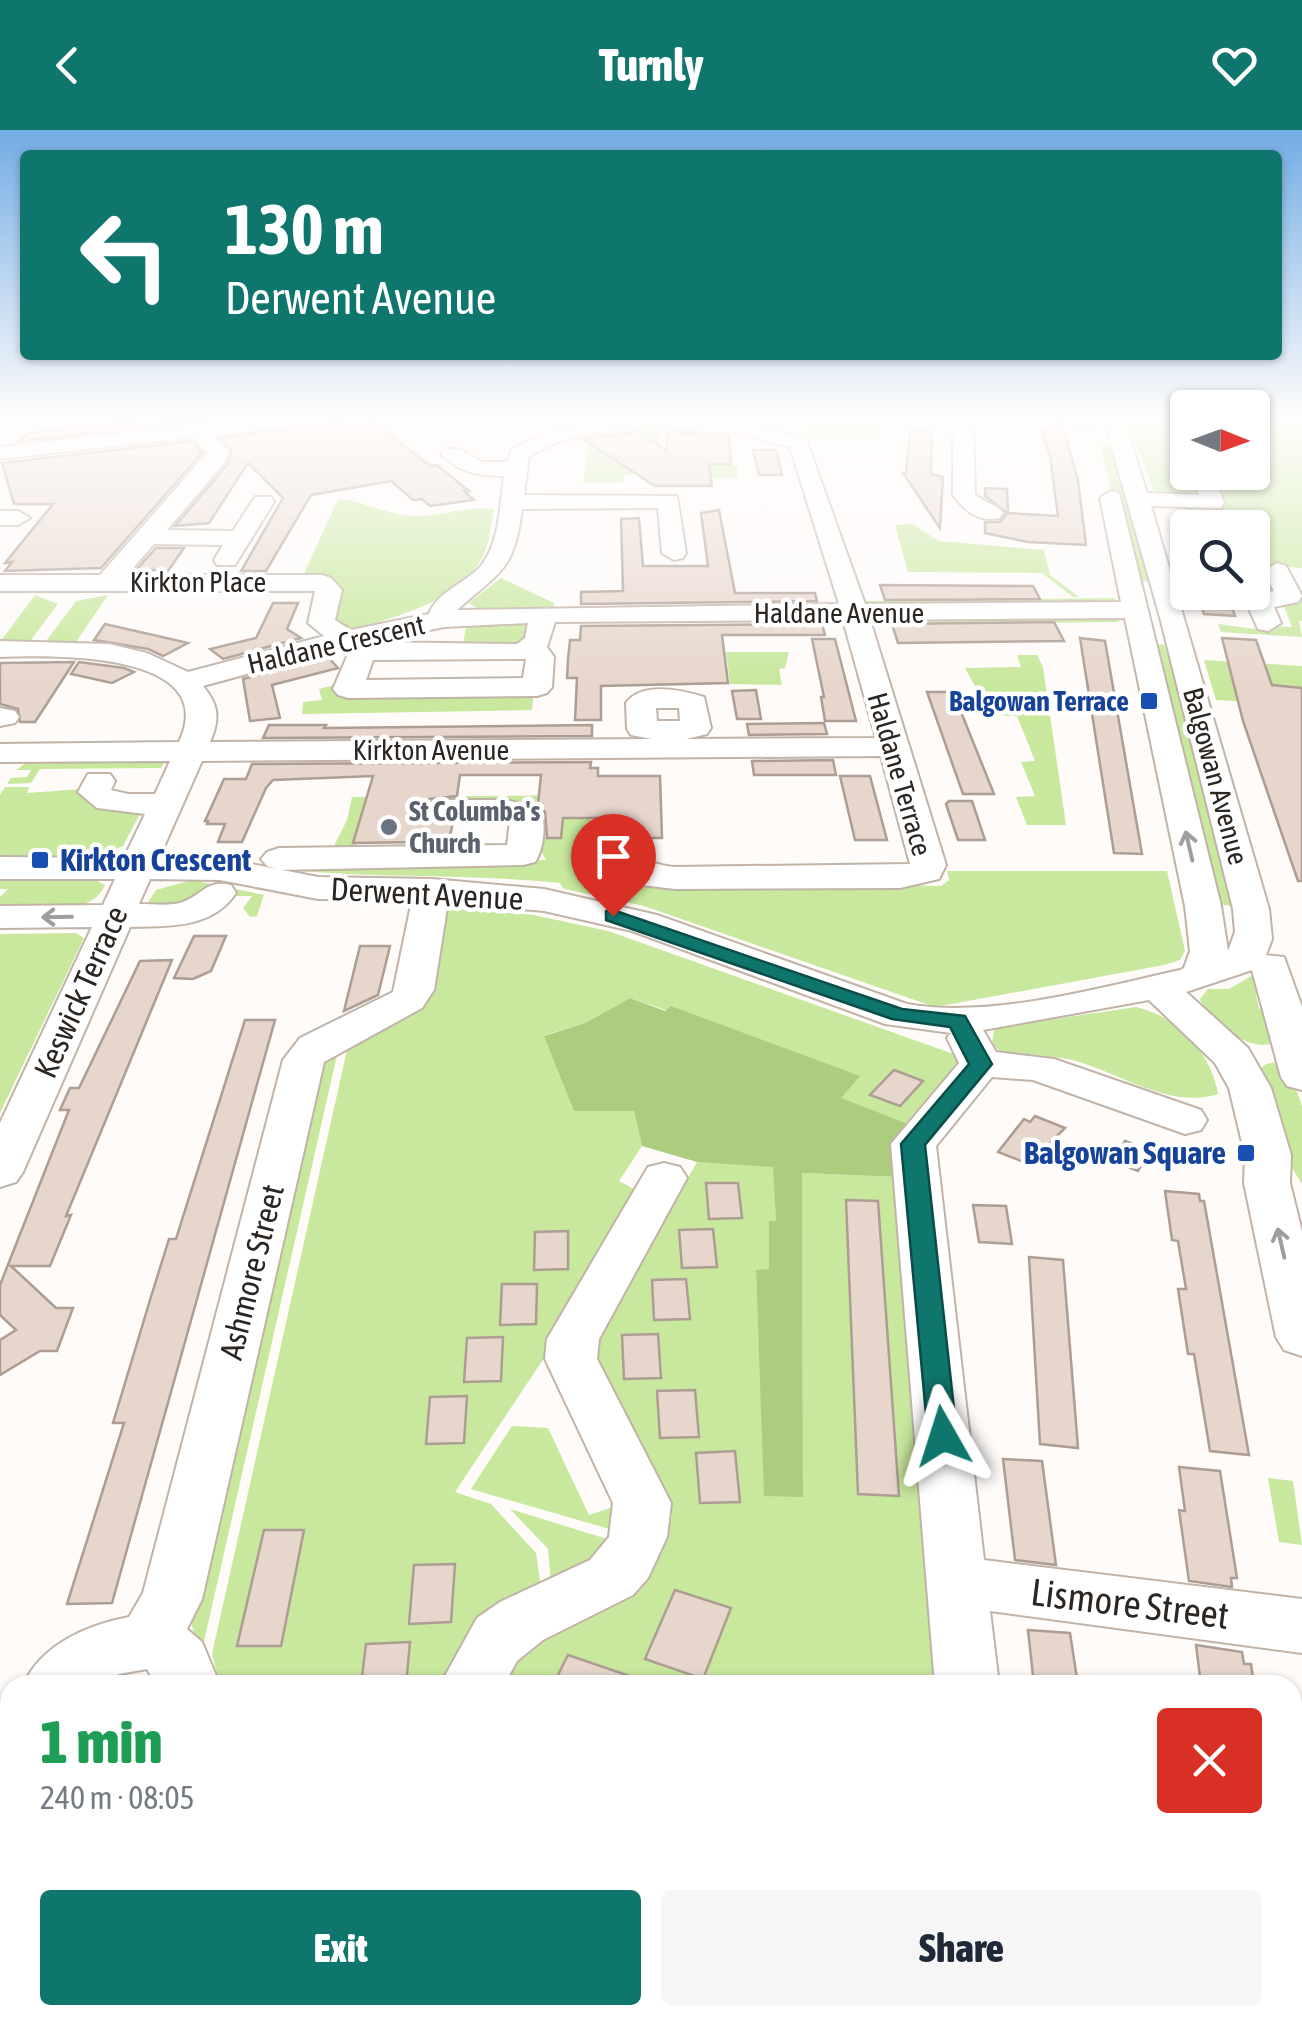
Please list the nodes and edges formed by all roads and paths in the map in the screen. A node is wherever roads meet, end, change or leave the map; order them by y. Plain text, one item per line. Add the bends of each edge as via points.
1 (172, 508) edge
2 (260, 508) edge
3 (509, 508) edge
4 (669, 508) edge
5 (821, 508) edge
6 (977, 508) edge
7 (1116, 508) edge
8 (1149, 508) edge
9 (1142, 509) junction
10 (991, 513) dead end
11 (1170, 517) edge
12 (147, 538) junction
13 (240, 538) junction
14 (674, 553) dead end
15 (1277, 571) edge
16 (1170, 572) edge
17 (217, 574) dead end
18 (41, 583) junction
19 (112, 583) junction
20 (0, 584) edge
21 (1133, 597) junction
22 (60, 610) junction
23 (1175, 610) edge
24 (855, 612) junction
25 (543, 614) junction
26 (444, 619) junction
27 (1268, 623) dead end
28 (1144, 641) junction
29 (1180, 643) junction
30 (356, 645) junction
31 (33, 648) junction
32 (0, 649) edge
33 (533, 649) junction
34 (183, 682) junction
35 (894, 747) junction
36 (192, 751) junction
37 (5, 760) edge
38 (100, 780) dead end
39 (167, 803) junction
40 (442, 810) dead end
41 (624, 864) dead end
42 (135, 867) junction
43 (0, 868) edge
44 (234, 884) junction
45 (432, 890) junction
46 (1203, 906) junction
47 (1251, 909) junction
48 (115, 916) junction
49 (0, 918) edge
50 (1270, 965) dead end
51 (1201, 976) junction
52 (1157, 986) junction
53 (969, 1043) junction
54 (1233, 1056) junction
55 (1298, 1064) edge
56 (1185, 1120) dead end
57 (1268, 1156) junction
58 (0, 1172) edge
59 (664, 1178) dead end
60 (1302, 1201) edge
61 (1302, 1333) edge
62 (958, 1582) junction
63 (1302, 1626) edge
64 (168, 1664) edge
65 (66, 1675) edge
66 (477, 1675) edge
67 (965, 1675) edge

1 - 12 street
2 - 13 street
3 - 26 street, Haldane Crescent via 493,568 448,604
4 - 14 street
5 - 24 street, Haldane Terrace
6 - 10 street
7 - 21 street, Balgowan Avenue
8 - 9 street
9 - 11 street
9 - 16 street, Balgowan Avenue
12 - 13 street
12 - 19 street
13 - 17 street
15 - 27 street via 1288,596 1259,602
16 - 21 street
18 - 19 street, Kirkton Place
18 - 20 street, Kirkton Place
18 - 22 street
19 - 22 street
19 - 30 street, Kirkton Place via 322,584 329,590 321,623
21 - 24 street, Haldane Avenue
21 - 28 street, Balgowan Avenue
22 - 31 street
23 - 29 street, Balgowan Avenue
24 - 25 street, Haldane Avenue
24 - 35 street, Haldane Terrace
25 - 26 street, Haldane Avenue
25 - 33 street
26 - 30 street, Haldane Crescent
28 - 29 street, Balgowan Avenue
46 -> 28 street, Balgowan Avenue
29 - 47 street, Balgowan Avenue
30 - 33 street
30 - 33 street via 360,657 348,688 537,687 540,658
30 - 34 street, Haldane Crescent
31 - 32 street
31 - 34 street via 122,656
34 - 36 street via 200,700 203,723
35 - 36 street, Kirkton Avenue via 671,740
35 - 41 street, Haldane Terrace via 926,871 675,878 646,876
36 - 37 street, Kirkton Avenue
36 - 39 street
38 - 39 street via 94,792 100,799
39 - 42 street
40 - 44 street via 527,815 523,855 276,859
42 - 43 street, Derwent Avenue
42 - 44 street, Derwent Avenue via 220,869
42 - 48 street, Keswick Terrace
44 - 45 street, Derwent Avenue
44 - 48 street via 193,912
45 - 53 street, Derwent Avenue via 583,908 644,923
45 - 64 street, Ashmore Street via 408,1000 315,1047 304,1060 172,1599
46 - 47 street, Balgowan Avenue
46 - 51 street, Balgowan Avenue via 1208,951
47 - 51 street, Balgowan Avenue via 1253,947 1236,965
48 -> 49 street
48 - 58 street, Keswick Terrace
50 - 55 street
51 - 52 street, Derwent Avenue
52 - 53 street, Derwent Avenue
52 - 54 street
53 - 56 street, Derwent Avenue
53 - 62 street via 913,1144
54 - 55 street
54 - 57 street via 1250,1088
57 - 60 street
61 -> 57 street via 1267,1184
59 - 66 street via 573,1339 571,1359 642,1503 642,1526 616,1578 497,1638
62 - 63 street, Lismore Street
62 - 67 street
64 - 65 street via 123,1644

